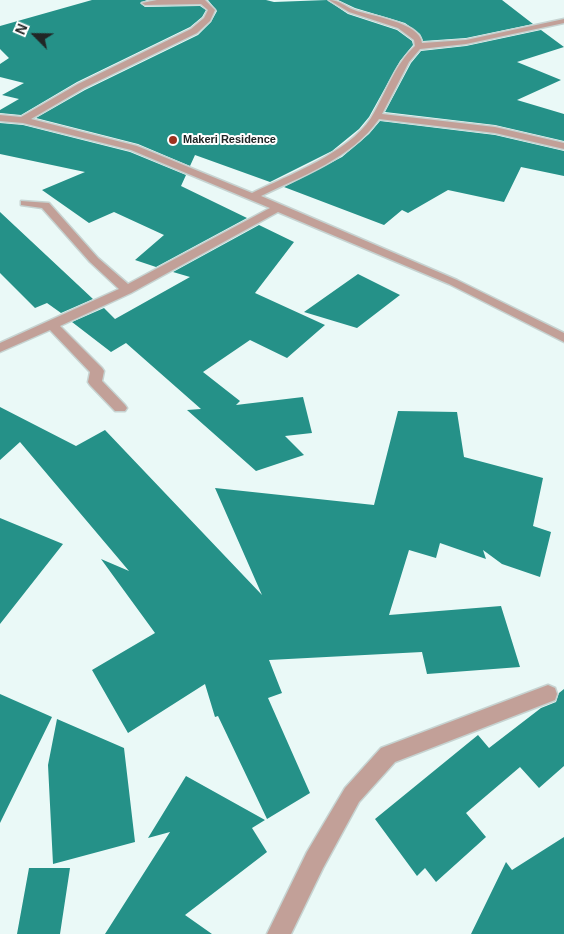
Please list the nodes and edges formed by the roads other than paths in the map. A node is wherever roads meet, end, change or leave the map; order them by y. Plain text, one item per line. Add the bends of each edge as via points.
1 (332, 0) edge
2 (202, 1) edge
3 (145, 3) dead end
4 (564, 21) edge
5 (419, 47) junction
6 (377, 116) junction
7 (0, 118) edge
8 (22, 120) junction
9 (564, 146) edge
10 (251, 197) junction
11 (25, 203) dead end
12 (279, 207) junction
13 (127, 290) junction
14 (52, 325) junction
15 (564, 338) edge
16 (0, 348) edge
17 (120, 408) dead end
18 (548, 694) dead end
19 (279, 934) edge

1 - 5 street via 351,11 401,26 418,39
2 - 3 street
2 - 8 street via 212,10 194,31 81,86
4 - 5 street via 490,38
5 - 6 street via 404,62
6 - 9 street via 495,130
6 - 10 street via 358,138 311,167
7 - 8 street
8 - 10 street via 134,148
10 - 12 street
11 - 13 street via 45,205 94,260
12 - 13 street
12 - 15 street via 453,282
13 - 14 street
14 - 16 street
14 - 17 street via 97,370 95,382
18 - 19 street via 388,755 352,795 315,860

